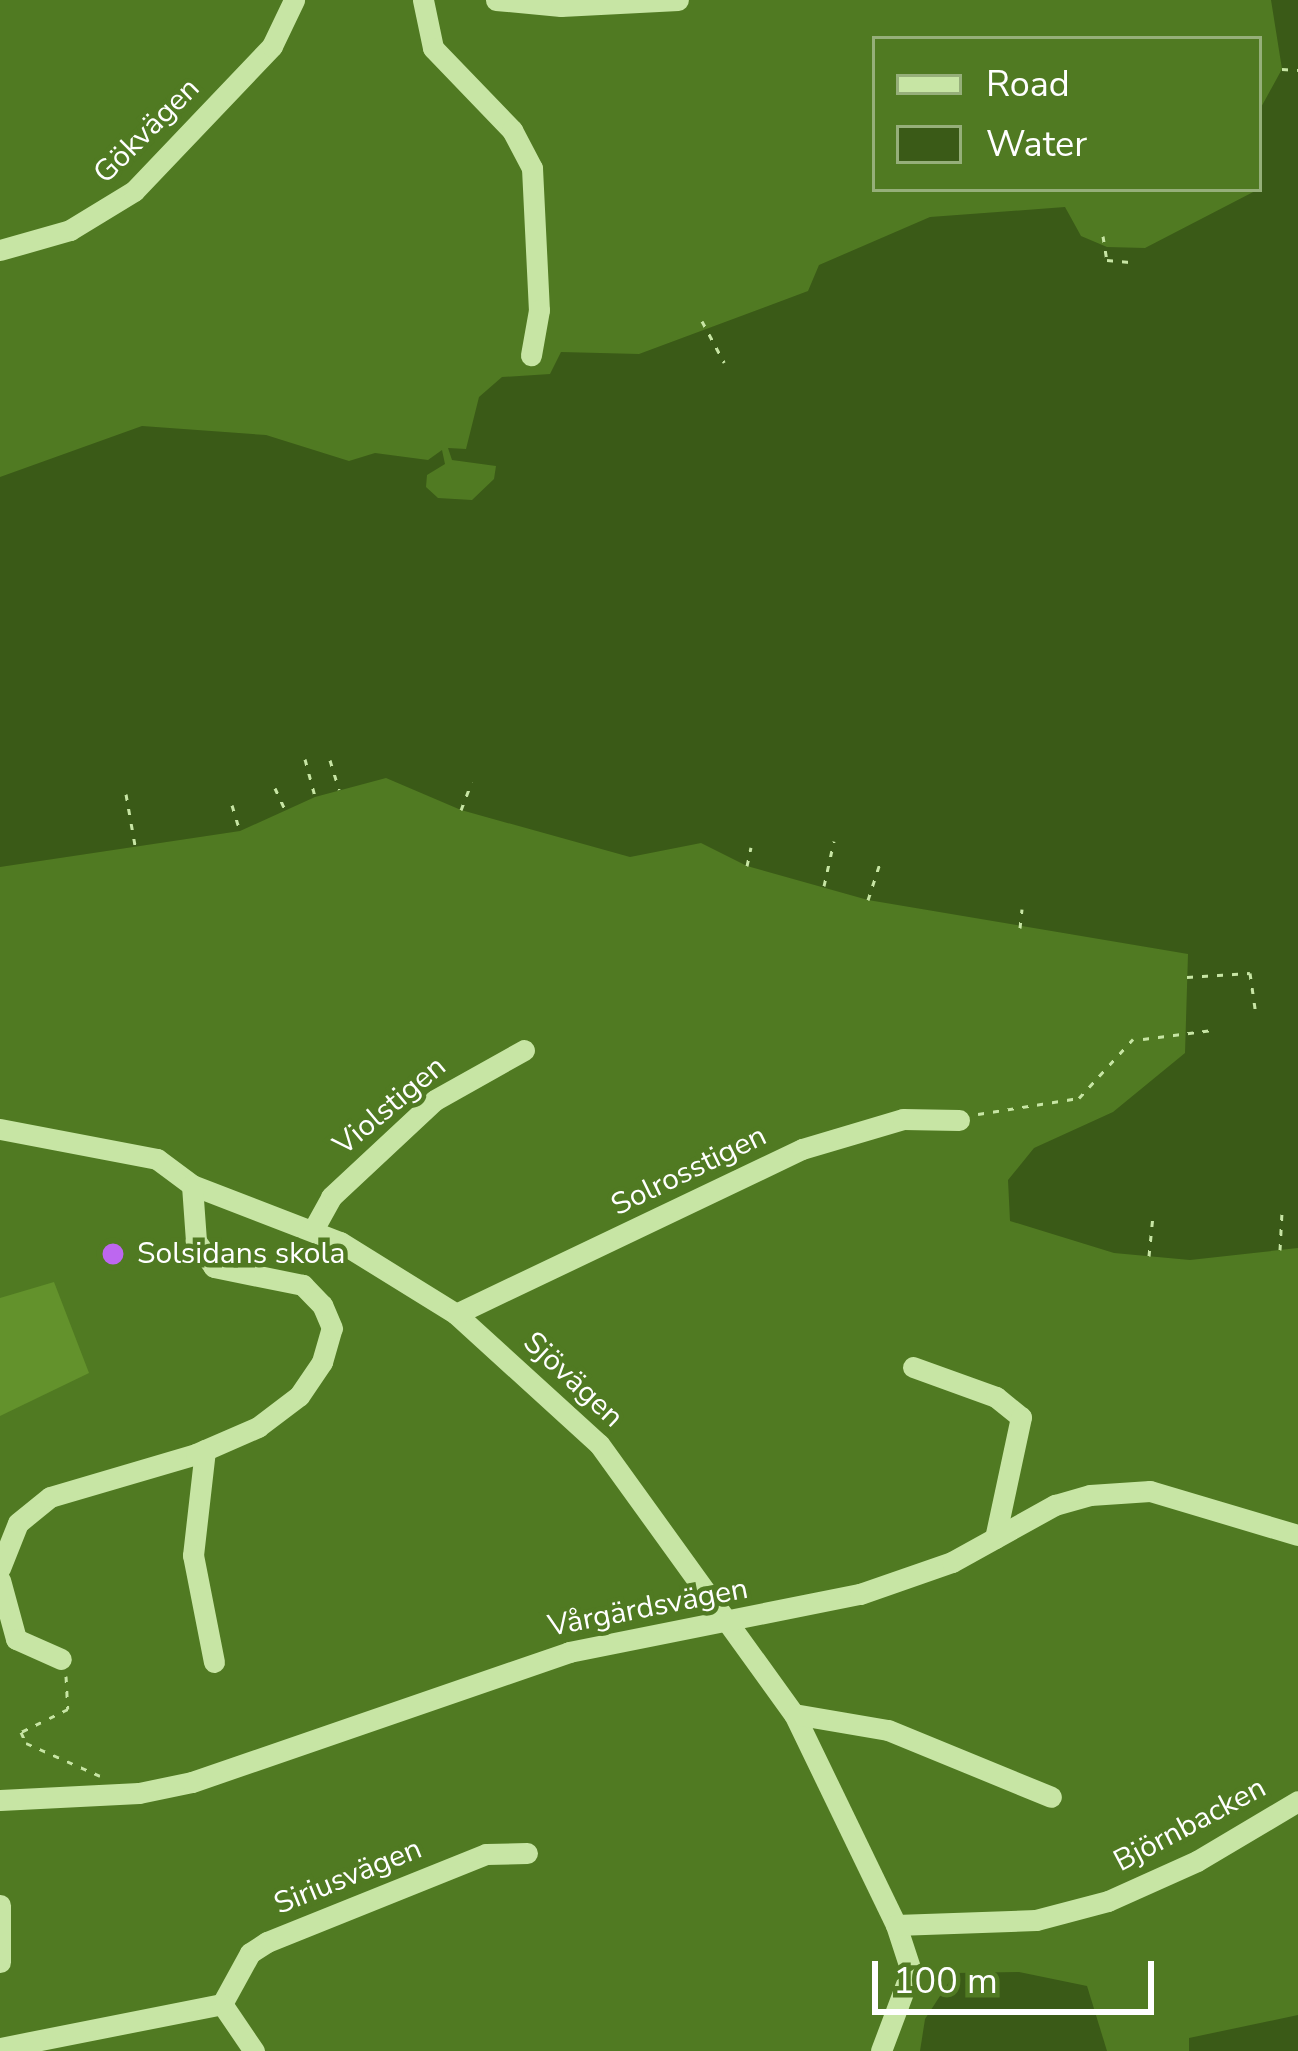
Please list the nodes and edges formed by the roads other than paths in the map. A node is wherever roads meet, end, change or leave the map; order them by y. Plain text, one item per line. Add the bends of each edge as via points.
1 (294, 0) edge
2 (423, 0) edge
3 (496, 0) edge
4 (678, 0) edge
5 (0, 250) edge
6 (531, 355) dead end
7 (524, 1050) dead end
8 (959, 1120) road end
9 (0, 1130) edge
10 (192, 1185) junction
11 (313, 1230) junction
12 (456, 1314) junction
13 (913, 1367) dead end
14 (205, 1450) junction
15 (1298, 1534) edge
16 (995, 1538) junction
17 (0, 1568) edge
18 (0, 1580) edge
19 (733, 1623) junction
20 (61, 1659) road end
21 (214, 1662) dead end
22 (794, 1714) junction
23 (1051, 1797) dead end
24 (0, 1801) edge
25 (1298, 1802) edge
26 (526, 1853) dead end
27 (0, 1905) edge
28 (896, 1924) junction
29 (0, 1962) edge
30 (222, 2004) junction
31 (0, 2048) edge
32 (254, 2051) edge
33 (881, 2051) edge

1 - 5 street, Gökvägen via 272,46 134,191 70,230
2 - 6 street via 433,48 512,130 532,168 539,310
3 - 4 street
7 - 11 street, Violstigen via 435,1100 331,1197
8 - 12 street, Solrosstigen via 903,1119 802,1149
9 - 10 street, Sjövägen via 157,1159
10 - 11 street, Sjövägen
10 - 14 street via 196,1241 214,1267 303,1285 332,1328 299,1396
11 - 12 street, Sjövägen
12 - 19 street, Sjövägen via 599,1444
13 - 16 street via 997,1397 1022,1417
14 - 17 street via 50,1497 18,1523
14 - 21 street via 193,1555
15 - 16 street, Vårgärdsvägen via 1212,1505 1126,1489 1054,1505
16 - 19 street, Vårgärdsvägen via 860,1594
18 - 20 street via 16,1640
19 - 22 street, Sjövägen
19 - 24 street, Vårgärdsvägen via 521,1666 192,1782
22 - 23 street via 889,1730
22 - 28 street, Sjövägen
25 - 28 street, Björnbacken via 1108,1901 1036,1920
26 - 30 street, Siriusvägen via 486,1854 267,1942 250,1953
27 - 29 street
28 - 33 street, Sjövägen via 911,1971
30 - 31 street
30 - 32 street

